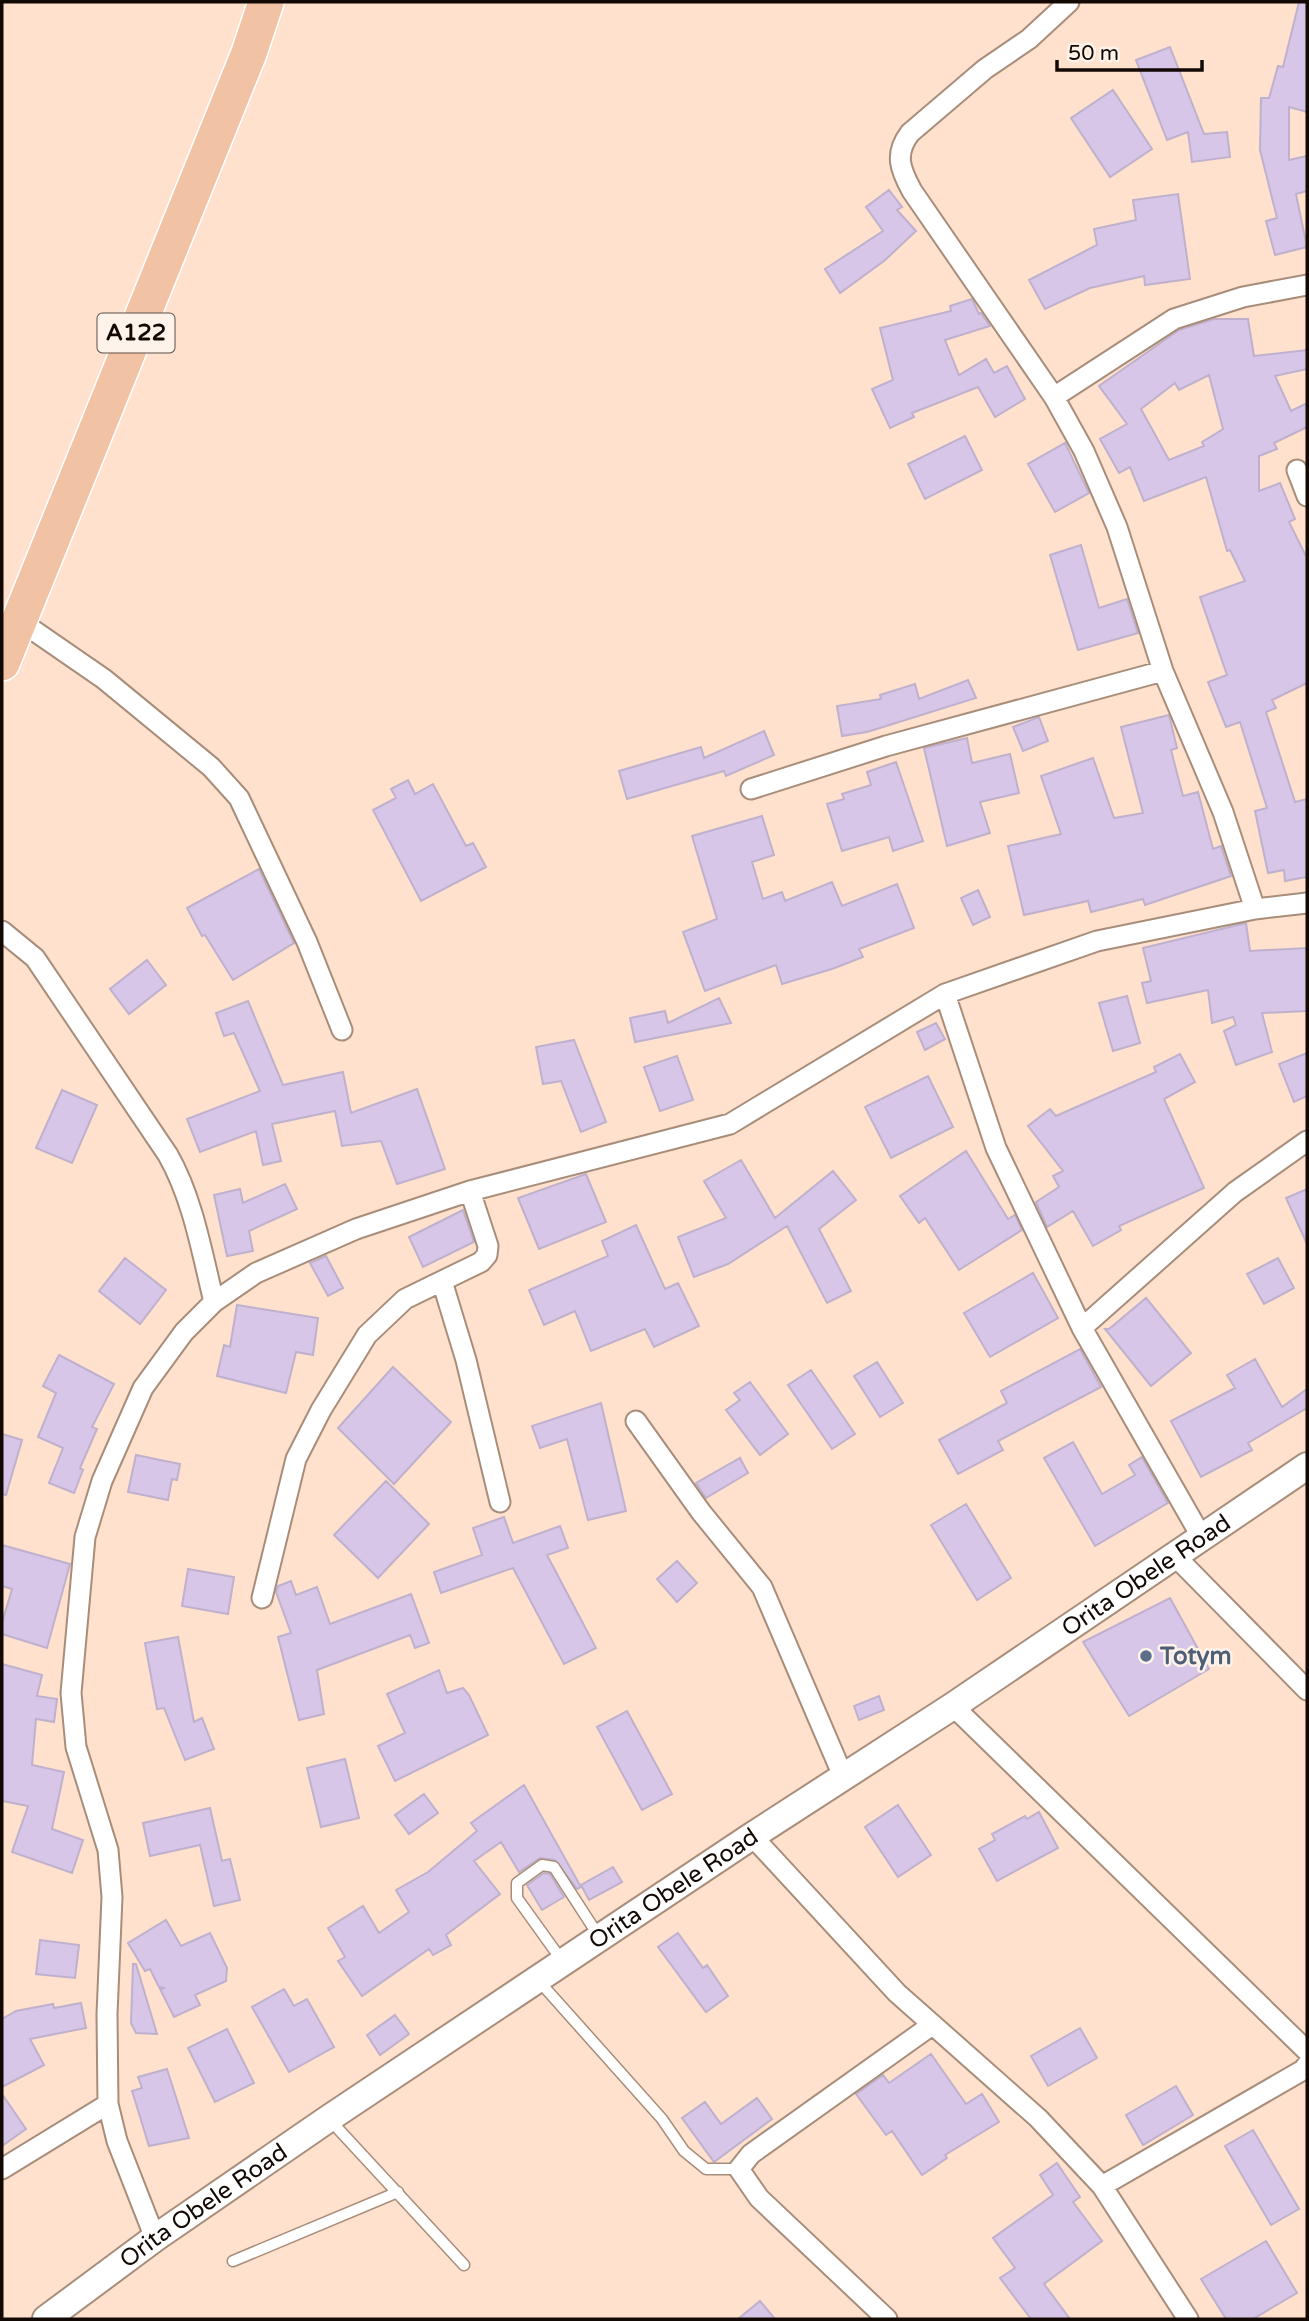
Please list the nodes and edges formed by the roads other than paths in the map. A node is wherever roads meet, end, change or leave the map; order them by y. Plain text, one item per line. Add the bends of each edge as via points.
1 (266, 2) edge
2 (1069, 2) edge
3 (1307, 285) edge
4 (1054, 397) junction
5 (1297, 470) dead end
6 (1307, 496) edge
7 (20, 621) junction
8 (2, 663) edge
9 (1163, 671) junction
10 (751, 789) dead end
11 (1307, 903) edge
12 (1255, 909) junction
13 (2, 931) edge
14 (945, 994) junction
15 (342, 1030) dead end
16 (1307, 1141) edge
17 (470, 1191) junction
18 (442, 1280) junction
19 (214, 1302) junction
20 (1082, 1328) junction
21 (636, 1421) dead end
22 (1307, 1466) edge
23 (500, 1502) dead end
24 (1201, 1536) junction
25 (1175, 1556) junction
26 (262, 1598) dead end
27 (1307, 1690) edge
28 (953, 1706) junction
29 (843, 1776) junction
30 (752, 1836) junction
31 (600, 1938) junction
32 (564, 1963) junction
33 (538, 1980) junction
34 (932, 2025) junction
35 (1307, 2051) edge
36 (1307, 2065) edge
37 (108, 2104) junction
38 (328, 2119) junction
39 (2, 2169) edge
40 (738, 2169) junction
41 (1102, 2186) junction
42 (398, 2192) junction
43 (155, 2238) junction
44 (233, 2261) dead end
45 (464, 2265) dead end
46 (46, 2319) edge
47 (887, 2319) edge
48 (1188, 2319) edge

1 - 7 highway, A122
2 - 4 street via 910,133 898,159 912,191
3 - 4 street via 1242,297 1174,319
4 - 9 street via 1117,527
5 - 6 street
7 - 8 highway, A122
7 - 15 street via 104,679 211,767 239,798
9 - 10 street via 898,743
9 - 12 street via 1223,811
11 - 12 street
12 - 14 street via 1097,941
13 - 19 street via 36,958 179,1173
14 - 17 street via 730,1124
14 - 20 street via 996,1148
16 - 20 street via 1205,1217
17 - 18 street via 487,1255
17 - 19 street via 299,1251
18 - 23 street
18 - 26 street via 387,1313 367,1335 321,1410 288,1484
19 - 37 street via 184,1332 143,1388 102,1481 85,1537 71,1693 76,1747 108,1850
20 - 24 street
21 - 29 street via 762,1587
22 - 24 main road, Orita Obele Road
24 - 25 main road, Orita Obele Road
25 - 27 street
25 - 28 main road, Orita Obele Road
28 - 29 main road, Orita Obele Road
28 - 35 street
29 - 30 main road, Orita Obele Road
30 - 31 main road, Orita Obele Road
30 - 34 street via 878,1974
31 - 32 main road, Orita Obele Road
31 - 32 lane via 554,1867 542,1865 517,1883 517,1898
32 - 33 main road, Orita Obele Road
33 - 38 main road, Orita Obele Road
33 - 40 lane via 662,2119 684,2151 706,2169
34 - 40 street via 751,2154
34 - 41 street via 1038,2118
36 - 41 street
37 - 39 street
37 - 43 street via 117,2141
38 - 42 lane
38 - 43 main road, Orita Obele Road
40 - 47 street via 759,2198
41 - 48 street
42 - 44 lane
42 - 45 lane
43 - 46 main road, Orita Obele Road

